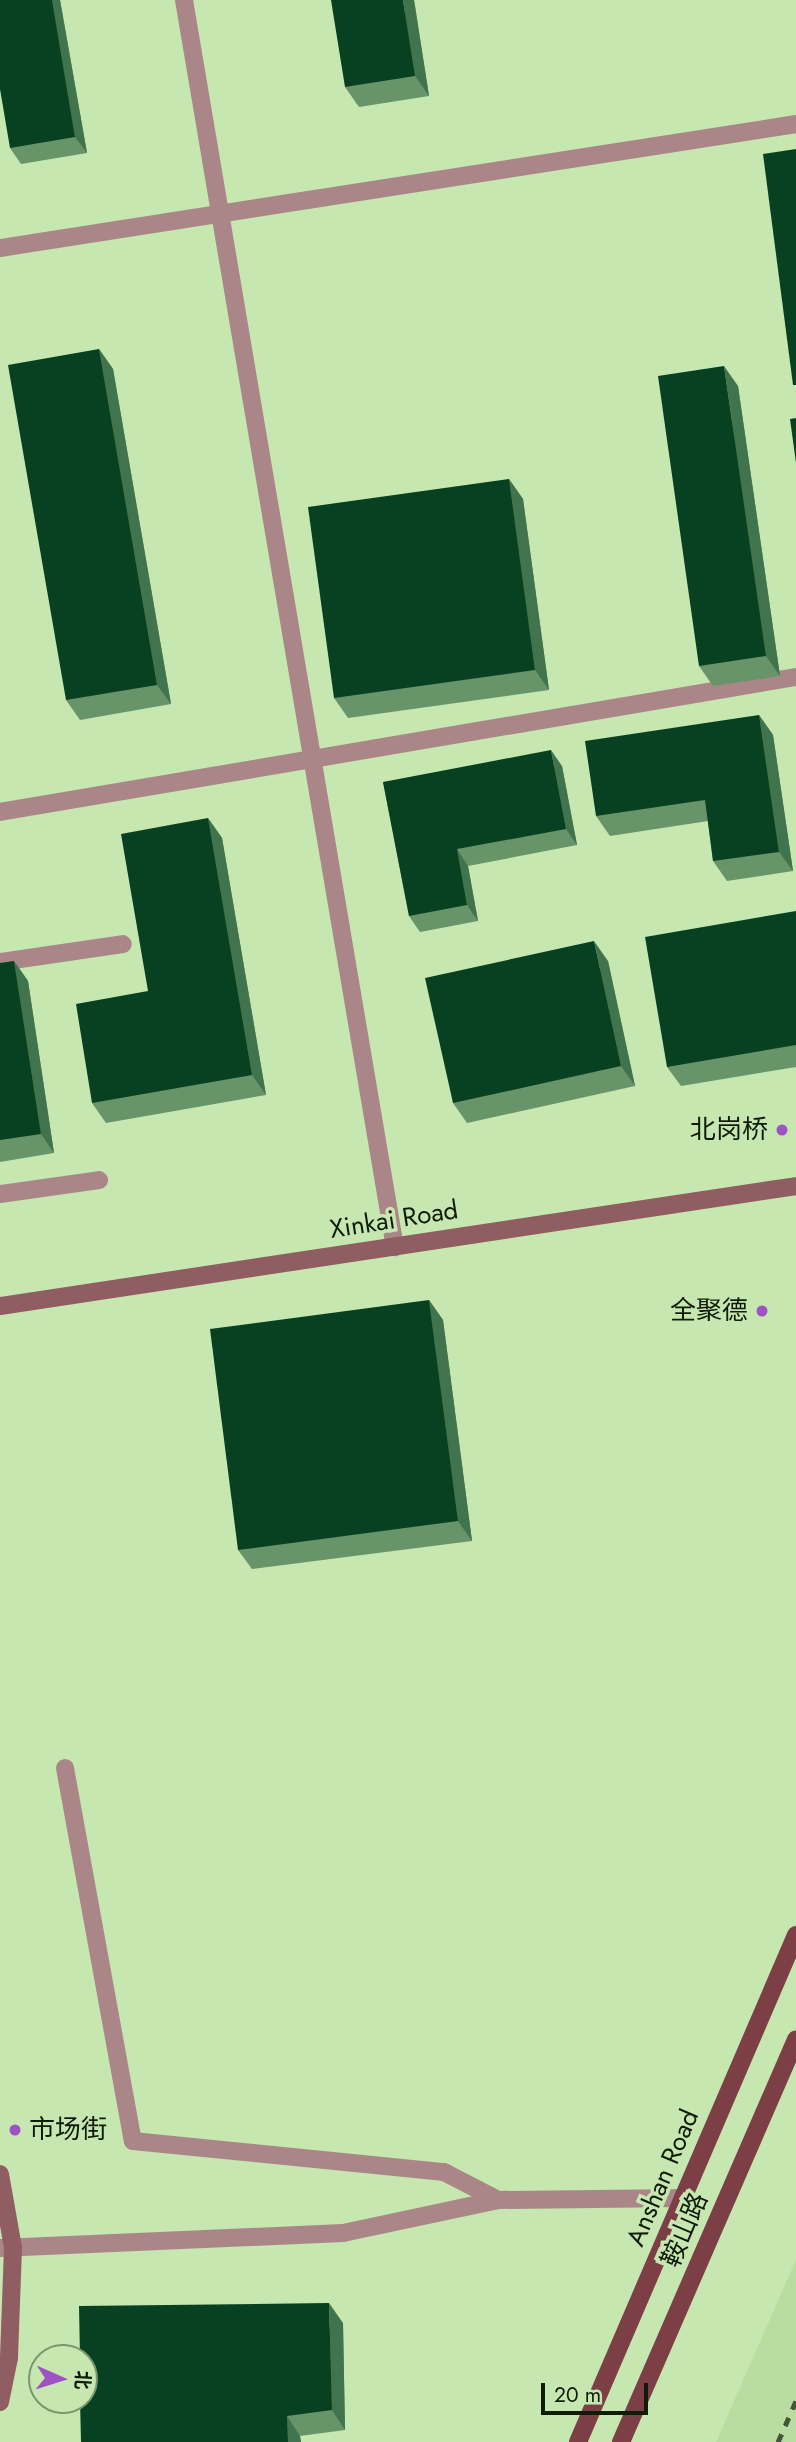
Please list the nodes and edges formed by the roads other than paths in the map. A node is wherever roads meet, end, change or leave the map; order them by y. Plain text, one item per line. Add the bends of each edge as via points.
1 (184, 0) edge
2 (796, 124) edge
3 (220, 215) junction
4 (0, 248) edge
5 (796, 677) edge
6 (314, 760) junction
7 (0, 812) edge
8 (123, 944) dead end
9 (0, 962) edge
10 (99, 1180) dead end
11 (796, 1186) edge
12 (0, 1194) edge
13 (395, 1247) junction
14 (0, 1306) edge
15 (65, 1768) dead end
16 (796, 1935) edge
17 (796, 2039) edge
18 (0, 2174) edge
19 (683, 2198) junction
20 (498, 2200) junction
21 (6, 2248) edge
22 (0, 2402) edge
23 (578, 2442) edge
24 (621, 2442) edge

1 - 3 street
2 - 3 street
3 - 4 street
3 - 6 street
5 - 6 street
6 - 7 street
6 - 13 street
8 - 9 street
10 - 12 street
11 - 13 main road, Xinkai Road
13 - 14 main road, Xinkai Road
15 - 20 street via 133,2141 444,2172
16 - 19 main road, Anshan Road
17 - 24 main road, 鞍山路
18 - 21 main road
19 - 20 street
19 - 23 main road, Anshan Road
20 - 21 street via 343,2233
21 - 22 main road via 9,2358

